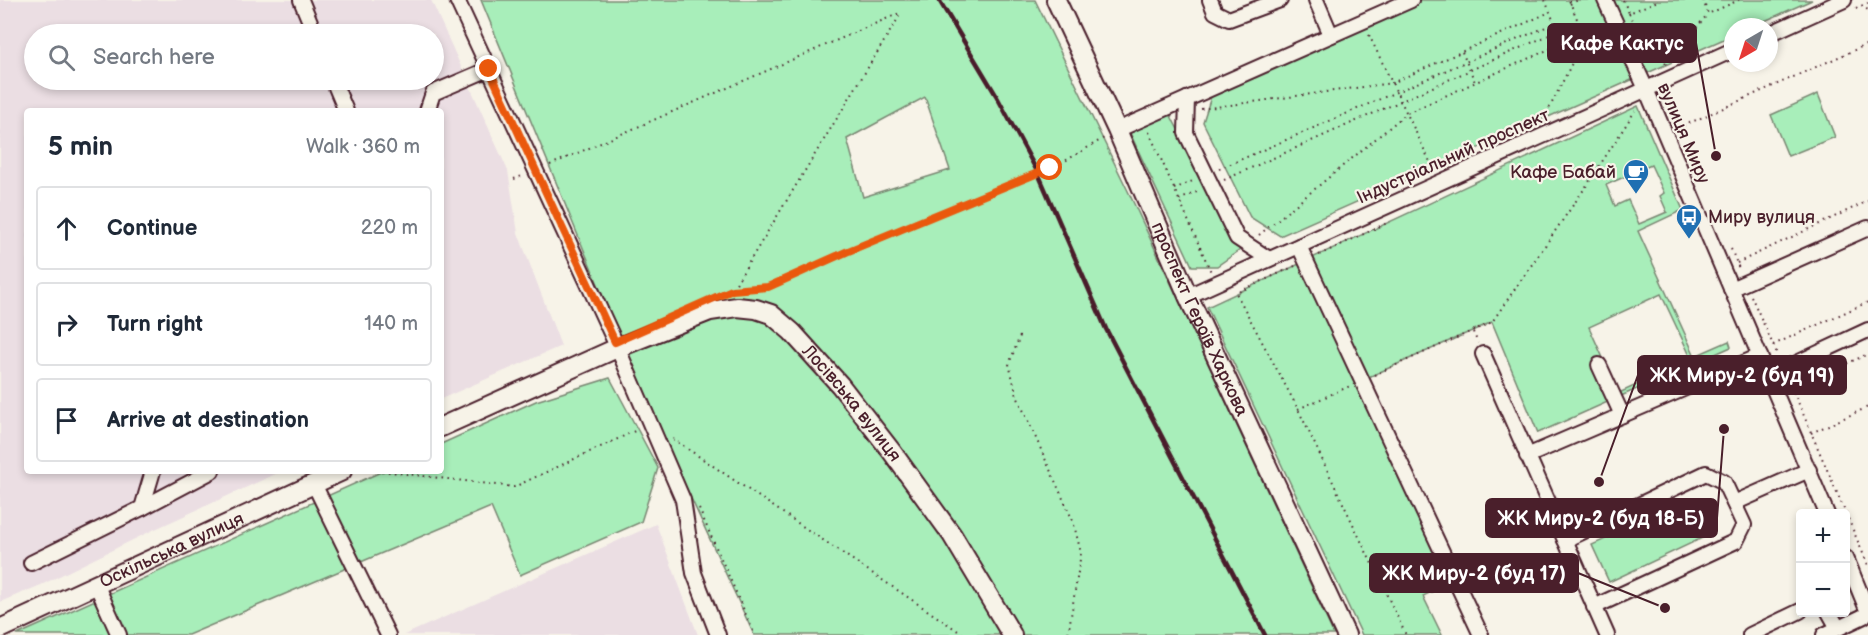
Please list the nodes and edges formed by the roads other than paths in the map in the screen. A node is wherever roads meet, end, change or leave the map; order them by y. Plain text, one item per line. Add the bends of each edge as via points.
1 (301, 0) edge
2 (457, 0) edge
3 (1056, 0) edge
4 (1210, 0) edge
5 (1280, 0) edge
6 (1316, 0) edge
7 (1411, 0) edge
8 (1605, 0) edge
9 (1844, 0) edge
10 (311, 24) edge
11 (1778, 30) edge
12 (1331, 35) junction
13 (1724, 54) edge
14 (489, 69) junction
15 (444, 88) edge
16 (1646, 89) junction
17 (337, 90) edge
18 (440, 90) edge
19 (1187, 105) junction
20 (345, 108) edge
21 (428, 108) edge
22 (1117, 130) junction
23 (1868, 228) edge
24 (1299, 246) junction
25 (1269, 259) junction
26 (1731, 289) junction
27 (1188, 296) junction
28 (1868, 330) edge
29 (617, 348) junction
30 (1483, 354) dead end
31 (1761, 356) junction
32 (1599, 365) dead end
33 (1769, 376) junction
34 (1622, 415) junction
35 (444, 426) edge
36 (1527, 456) junction
37 (1809, 470) junction
38 (152, 474) edge
39 (206, 474) edge
40 (336, 474) edge
41 (314, 484) junction
42 (1734, 503) junction
43 (142, 508) junction
44 (1825, 509) edge
45 (1565, 540) junction
46 (31, 563) dead end
47 (1847, 563) edge
48 (96, 584) junction
49 (1594, 607) junction
50 (1796, 613) edge
51 (1868, 613) edge
52 (1832, 617) edge
53 (1838, 628) junction
54 (0, 629) edge
55 (119, 635) edge
56 (388, 635) edge
57 (718, 635) edge
58 (1012, 635) edge
59 (1346, 635) edge
60 (1480, 635) edge
61 (1607, 635) edge
62 (1750, 635) edge
63 (1824, 635) edge

1 - 10 street
2 - 14 street
3 - 22 main road, проспект Героїв Харкова
4 - 5 street via 1215,12 1229,19
6 - 12 street
7 - 12 street
8 - 16 street, вулиця Миру
9 - 11 street
12 - 19 street
13 - 16 street, Індустріальний проспект
14 - 15 street
14 - 29 street
16 - 24 street, Індустріальний проспект
16 - 26 street, вулиця Миру
17 - 20 street
18 - 21 street via 433,93
19 - 22 street
19 - 25 street via 1186,133 1237,238
22 - 27 main road, проспект Героїв Харкова
23 - 26 street
24 - 25 street, Індустріальний проспект
24 - 60 street
25 - 27 street, Індустріальний проспект
26 - 31 street, вулиця Миру
27 - 59 main road, проспект Героїв Харкова
28 - 33 street
29 - 35 main road
29 - 57 street via 683,500 694,573
29 - 58 main road, Лосівська вулиця via 710,311 737,307 771,314 840,385 892,452 952,535
30 - 36 street
31 - 33 street, вулиця Миру
31 - 34 street
32 - 34 street
33 - 37 street, вулиця Миру
34 - 36 street
36 - 45 street
37 - 42 street
37 - 44 street, вулиця Миру
38 - 43 street
39 - 43 street
40 - 41 main road, Оскільська вулиця
41 - 48 main road, Оскільська вулиця
41 - 56 street
42 - 45 street via 1724,482 1706,473
42 - 49 street via 1744,525 1736,541
43 - 46 street
45 - 49 street
47 - 51 street
48 - 54 main road, Оскільська вулиця
48 - 55 street
49 - 61 street
50 - 62 street
51 - 53 street
52 - 53 street
53 - 63 street

